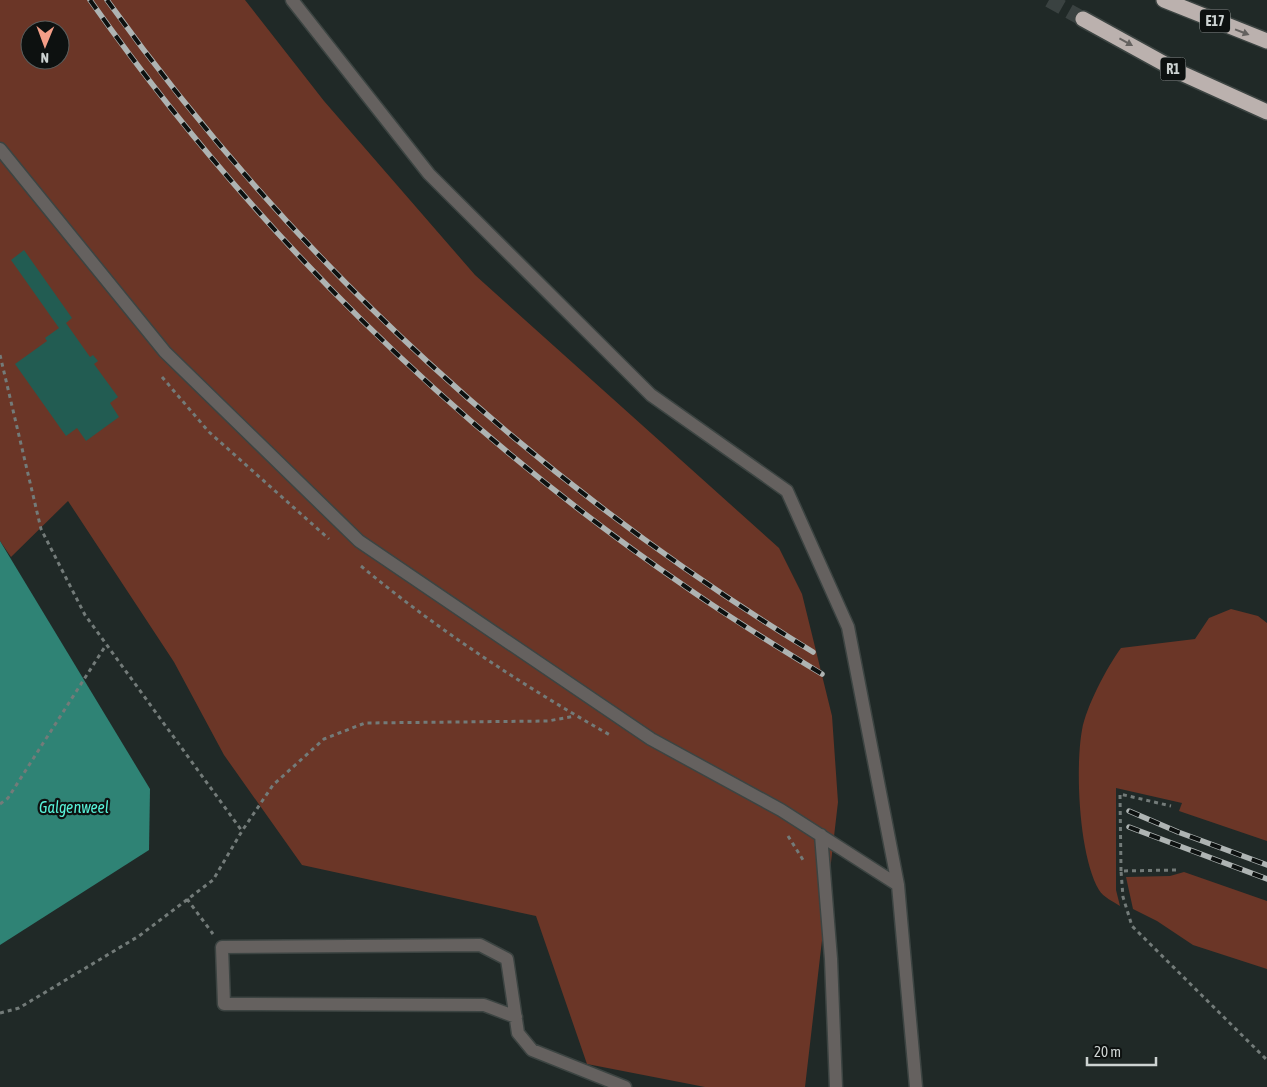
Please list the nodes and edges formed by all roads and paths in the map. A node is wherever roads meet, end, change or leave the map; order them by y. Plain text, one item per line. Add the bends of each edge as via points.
1 (292, 0) edge
2 (1164, 0) edge
3 (1083, 19) tunnel mouth
4 (1267, 41) edge
5 (1267, 112) edge
6 (0, 149) edge
7 (0, 356) edge
8 (106, 644) junction
9 (618, 740) dead end
10 (0, 804) edge
11 (1171, 806) dead end
12 (782, 828) dead end
13 (242, 831) junction
14 (821, 835) junction
15 (1176, 870) dead end
16 (806, 871) dead end
17 (1121, 871) junction
18 (898, 885) junction
19 (187, 899) junction
20 (222, 947) junction
21 (0, 1013) edge
22 (516, 1017) junction
23 (1267, 1060) edge
24 (625, 1087) edge
25 (836, 1087) edge
26 (916, 1087) edge

1 - 18 lane via 428,174 644,388 787,491 848,626
2 -> 4 highway, E17
3 -> 5 highway, R1 via 1181,73
6 - 14 lane via 165,352 360,541 650,739
7 - 8 path via 41,529 85,615
8 - 10 path via 8,798
8 - 13 path
9 - 13 path via 576,715 548,721 365,723 324,739 273,785
11 - 17 path via 1120,794
12 - 16 path via 805,863
13 - 19 path via 213,880
14 - 18 lane
14 - 25 lane
15 - 17 path
17 - 23 path via 1123,897 1136,932
18 - 26 lane
19 - 20 path
19 - 21 path via 139,936 19,1008
20 - 22 lane via 480,945 507,960
20 - 22 lane via 224,1004 484,1005
22 - 24 lane via 518,1033 532,1050

